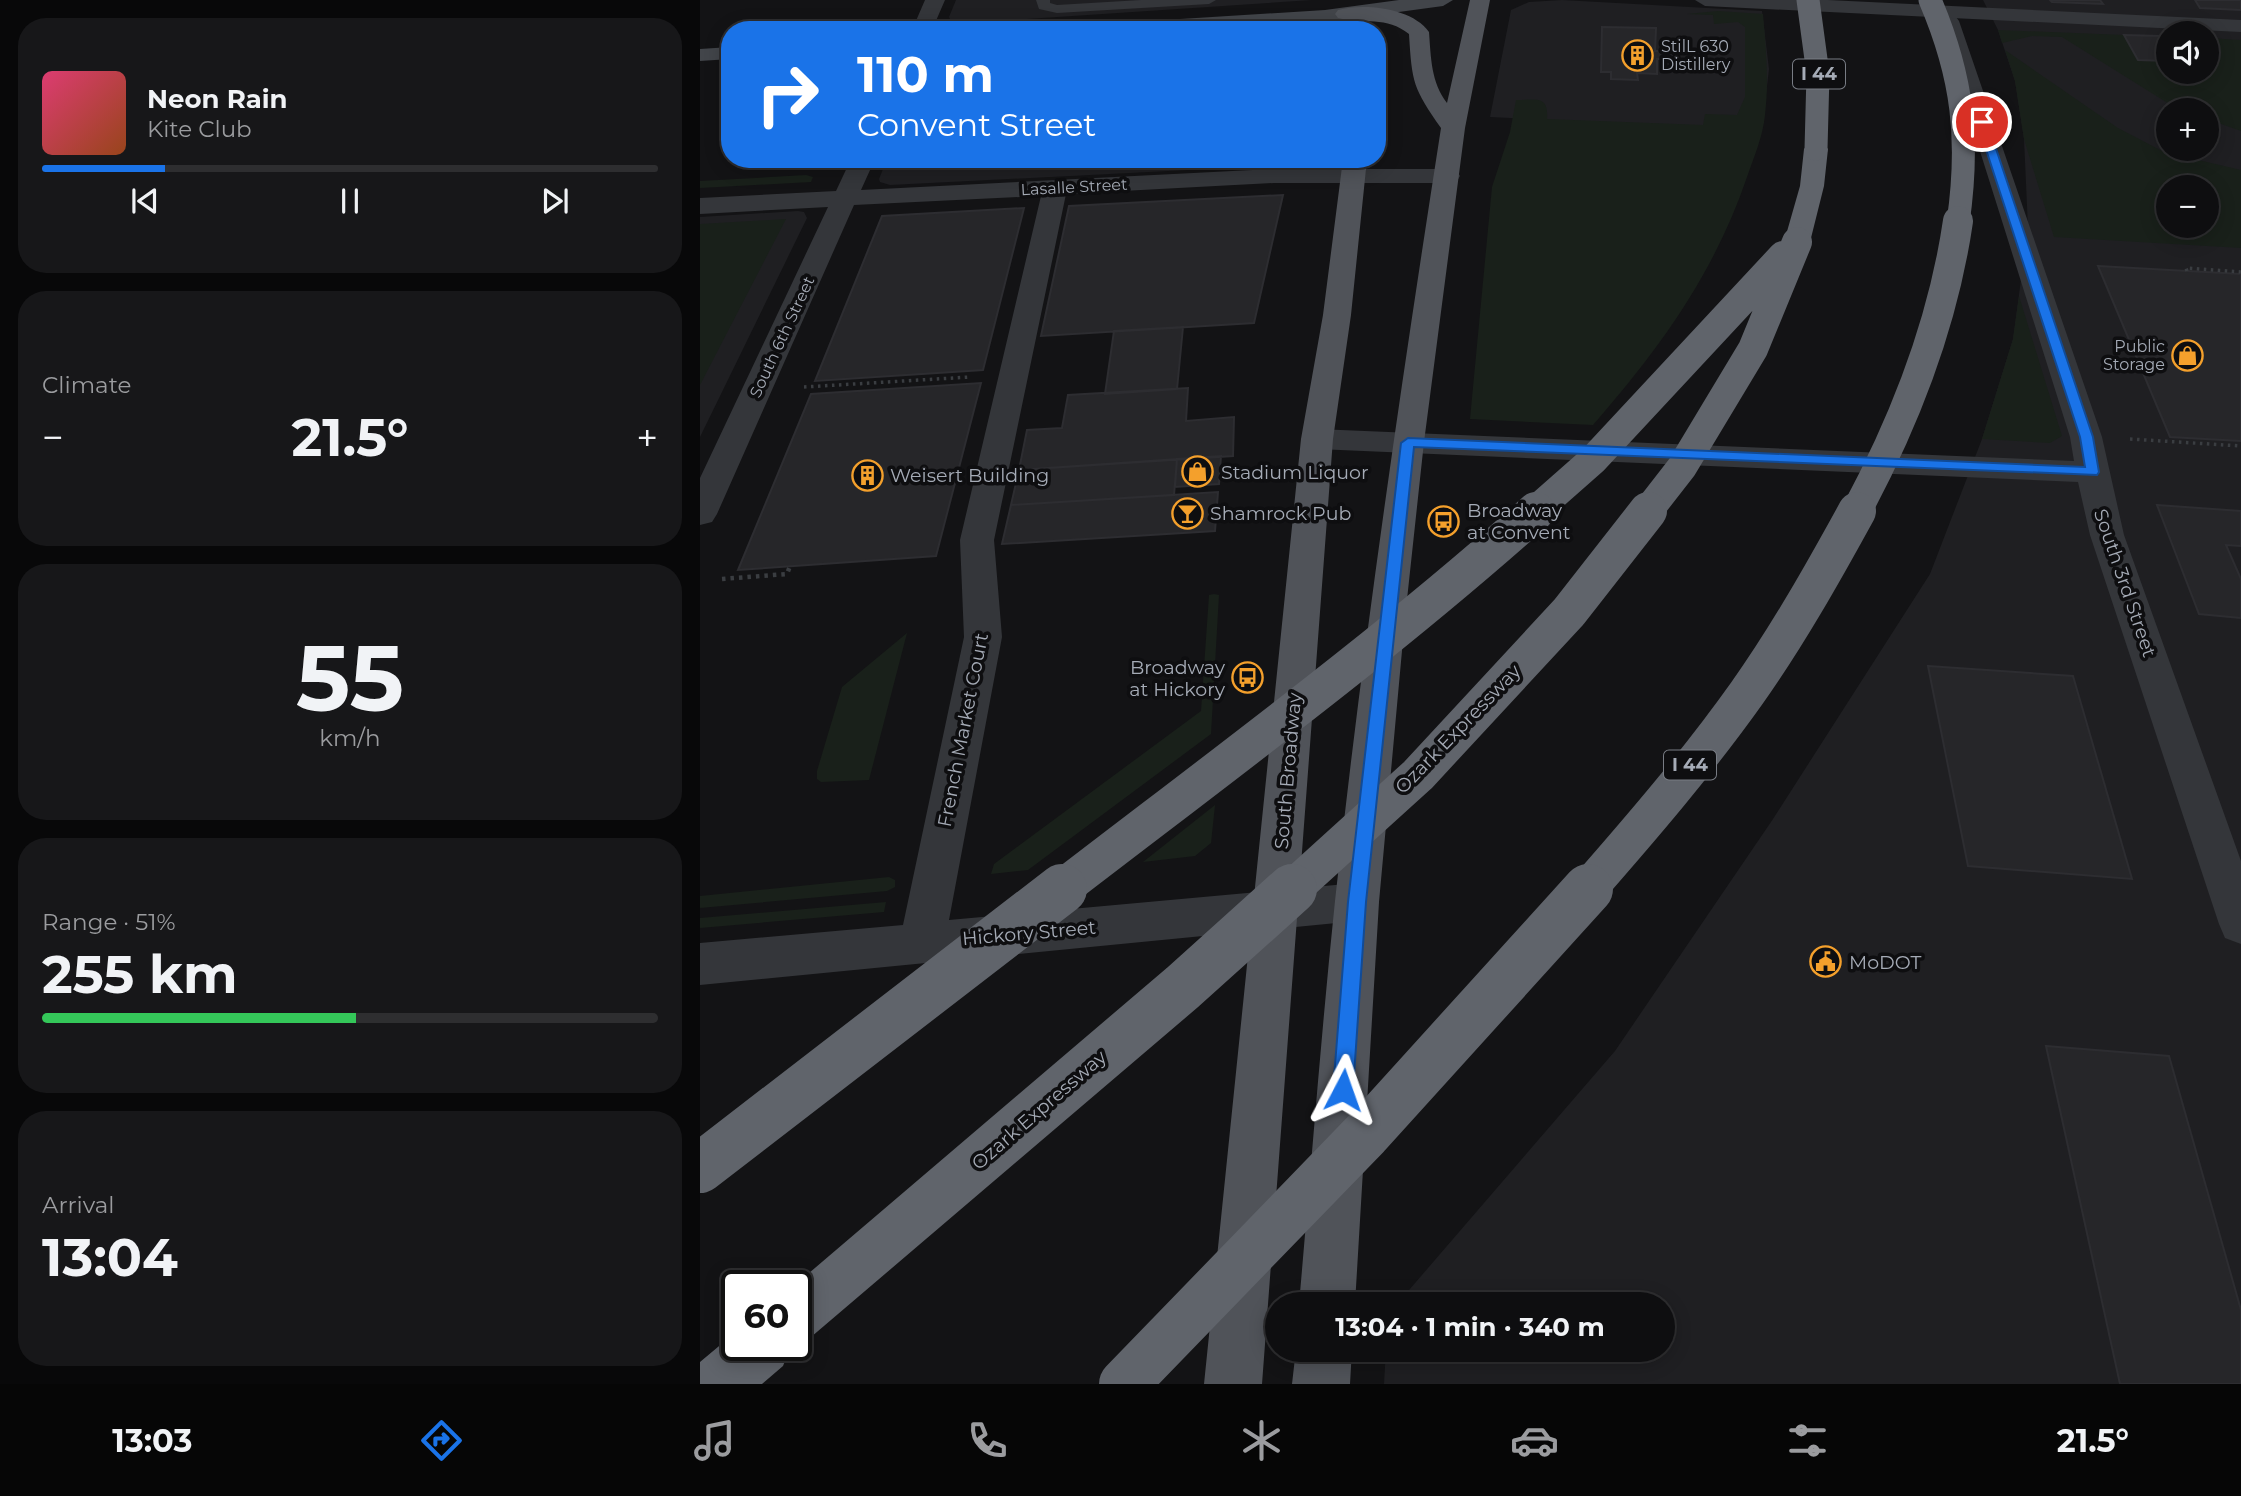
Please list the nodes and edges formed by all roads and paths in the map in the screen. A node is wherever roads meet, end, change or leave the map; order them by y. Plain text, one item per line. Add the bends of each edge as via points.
1 (935, 0) edge
2 (1043, 0) edge
3 (1209, 0) edge
4 (1443, 0) edge
5 (1480, 0) edge
6 (1705, 0) edge
7 (1808, 0) edge
8 (1939, 4) edge
9 (1345, 14) edge
10 (926, 21) edge
11 (1238, 21) edge
12 (2241, 26) edge
13 (721, 54) edge
14 (700, 55) edge
15 (1453, 128) junction
16 (859, 168) edge
17 (1339, 168) edge
18 (1354, 168) edge
19 (1364, 168) edge
20 (1448, 176) junction
21 (1055, 187) junction
22 (845, 198) junction
23 (700, 205) edge
24 (1797, 242) junction
25 (2187, 271) dead end
26 (2241, 272) edge
27 (1014, 374) junction
28 (803, 388) dead end
29 (1317, 439) junction
30 (2119, 439) dead end
31 (1408, 443) junction
32 (2241, 446) edge
33 (2092, 472) junction
34 (700, 514) edge
35 (790, 566) dead end
36 (722, 579) dead end
37 (1357, 902) junction
38 (1275, 910) junction
39 (2241, 924) edge
40 (922, 943) junction
41 (700, 964) edge
42 (700, 1168) edge
43 (1328, 1292) edge
44 (812, 1303) edge
45 (745, 1361) edge
46 (1323, 1362) edge
47 (718, 1384) edge
48 (1124, 1384) edge
49 (1233, 1384) edge
50 (1321, 1384) edge

1 - 10 street
2 - 3 lane via 1044,6 1057,9
4 - 9 main road
5 - 15 main road
6 - 8 street
7 - 24 highway, Ozark Expressway / I 44, bridge via 1819,64 1820,115 1812,186
8 - 12 street
8 - 33 street, South 3rd Street via 2086,437
8 - 48 highway, I 44, bridge via 1964,117 1965,164 1949,278 1925,363 1886,454 1842,539 1738,706 1597,880 1438,1059
9 - 11 main road
9 - 15 main road via 1402,20 1419,32 1428,93
13 - 14 main road
15 - 20 main road
16 - 22 street, South 6th Street
17 - 21 street, Lasalle Street
18 - 29 main road, South Broadway
19 - 20 street, Lasalle Street
20 - 31 main road
21 - 22 street, Lasalle Street
21 - 27 street, French Market Court
22 - 23 street, Lasalle Street
22 - 34 street, South 6th Street
24 - 42 highway, bridge via 1593,460 1480,561
24 - 44 highway, Ozark Expressway / I 44, bridge via 1753,349 1682,467 1569,612 1418,775 1183,987
25 - 26 path
27 - 28 path
27 - 40 street, French Market Court via 977,540 983,636
29 - 31 street
29 - 38 main road, South Broadway
30 - 32 path
31 - 33 street
31 - 37 main road
33 - 39 street, South 3rd Street via 2107,536
35 - 36 path via 787,574
37 - 38 street, Hickory Street
37 - 43 main road
38 - 40 street, Hickory Street
38 - 49 main road, South Broadway
40 - 41 street, Hickory Street
45 - 47 highway
46 - 50 main road

